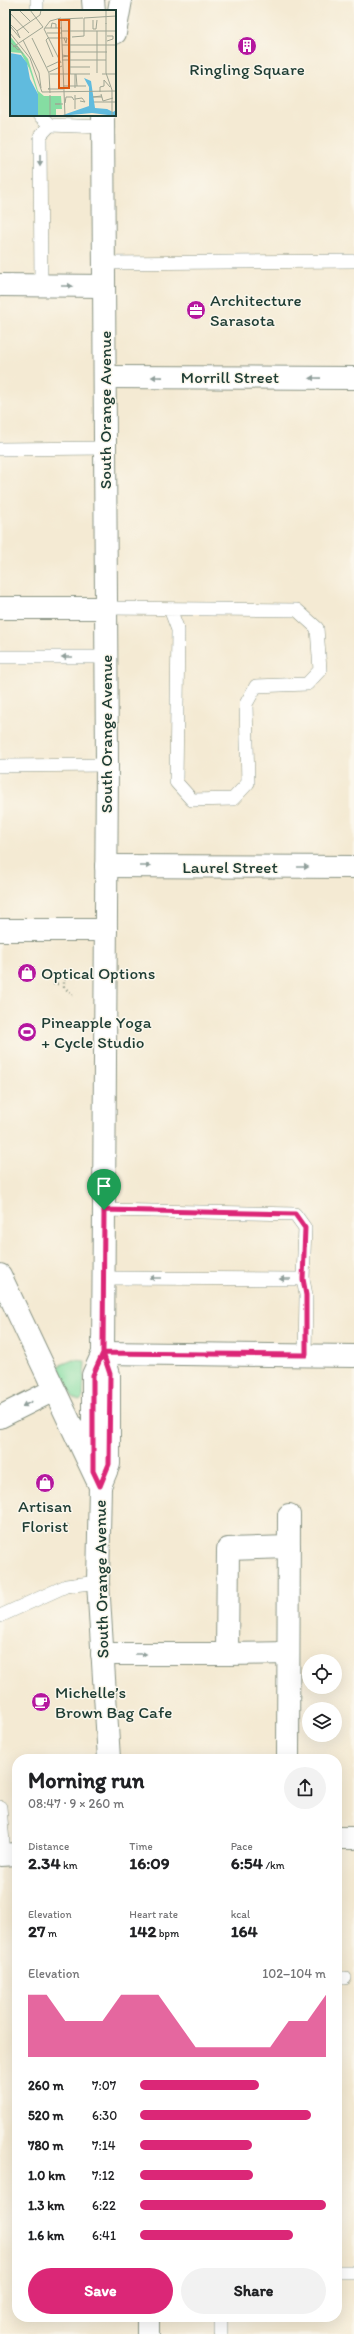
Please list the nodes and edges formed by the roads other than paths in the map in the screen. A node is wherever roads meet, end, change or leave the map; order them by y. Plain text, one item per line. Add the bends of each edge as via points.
1 (37, 0) edge
2 (93, 0) edge
3 (121, 0) edge
4 (38, 10) edge
5 (94, 10) edge
6 (116, 28) edge
7 (40, 116) edge
8 (103, 121) edge
9 (50, 125) junction
10 (354, 261) edge
11 (105, 263) junction
12 (0, 285) edge
13 (41, 286) junction
14 (104, 286) junction
15 (106, 377) junction
16 (354, 378) edge
17 (106, 448) junction
18 (0, 449) edge
19 (0, 608) edge
20 (106, 608) junction
21 (170, 609) junction
22 (0, 657) edge
23 (106, 658) junction
24 (107, 765) junction
25 (0, 766) edge
26 (106, 866) junction
27 (354, 867) edge
28 (0, 930) edge
29 (106, 930) junction
30 (104, 1210) junction
31 (0, 1275) edge
32 (104, 1278) junction
33 (303, 1279) junction
34 (103, 1353) junction
35 (306, 1355) junction
36 (354, 1356) edge
37 (54, 1390) junction
38 (0, 1417) edge
39 (96, 1478) junction
40 (289, 1515) dead end
41 (289, 1548) junction
42 (98, 1582) junction
43 (0, 1616) edge
44 (288, 1653) junction
45 (102, 1654) junction
46 (227, 1654) junction
47 (109, 1754) edge
48 (288, 1754) edge
49 (0, 1807) edge
50 (342, 1838) edge
51 (354, 1838) edge
52 (7, 1854) edge
53 (342, 2272) edge
54 (354, 2272) edge
55 (148, 2322) edge
56 (221, 2322) edge
57 (148, 2334) edge
58 (221, 2334) edge

1 - 4 lane
2 - 5 street
3 - 6 street
7 - 9 lane
8 - 9 lane
8 - 11 street, South Orange Avenue
9 -> 13 lane via 40,136
10 - 11 lane
11 - 14 street, South Orange Avenue
12 - 13 street
13 -> 14 street
14 - 15 street, South Orange Avenue
16 -> 15 street, Morrill Street
15 - 17 street, South Orange Avenue
17 - 18 lane
17 - 20 street, South Orange Avenue
19 - 20 street
20 - 21 lane
20 - 23 street, South Orange Avenue
21 - 21 lane via 297,610 317,628 320,670 307,684 256,686 246,704 248,783 233,799 192,800 176,782 178,630
23 -> 22 lane
23 - 24 street, South Orange Avenue
24 - 25 lane
24 - 26 street, South Orange Avenue
26 -> 27 street, Laurel Street
26 - 29 street, South Orange Avenue
28 - 29 street
29 - 30 street, South Orange Avenue
30 - 32 street, South Orange Avenue
30 - 33 lane via 295,1214 305,1228
31 - 37 street
33 -> 32 lane
32 - 34 street, South Orange Avenue
33 - 35 lane via 306,1295
34 - 35 street
34 - 39 street, South Orange Avenue via 110,1374 109,1464
35 - 36 street
37 -> 38 street
37 - 39 street
39 - 42 street, South Orange Avenue
40 - 41 street
41 - 44 street
41 - 46 street via 228,1549
42 - 43 lane via 66,1586
42 - 45 street, South Orange Avenue
44 - 46 street
44 - 48 street
45 -> 46 street
45 - 47 street, South Orange Avenue
49 - 52 lane
50 - 51 street
53 - 54 lane
55 - 57 street
56 - 58 lane

